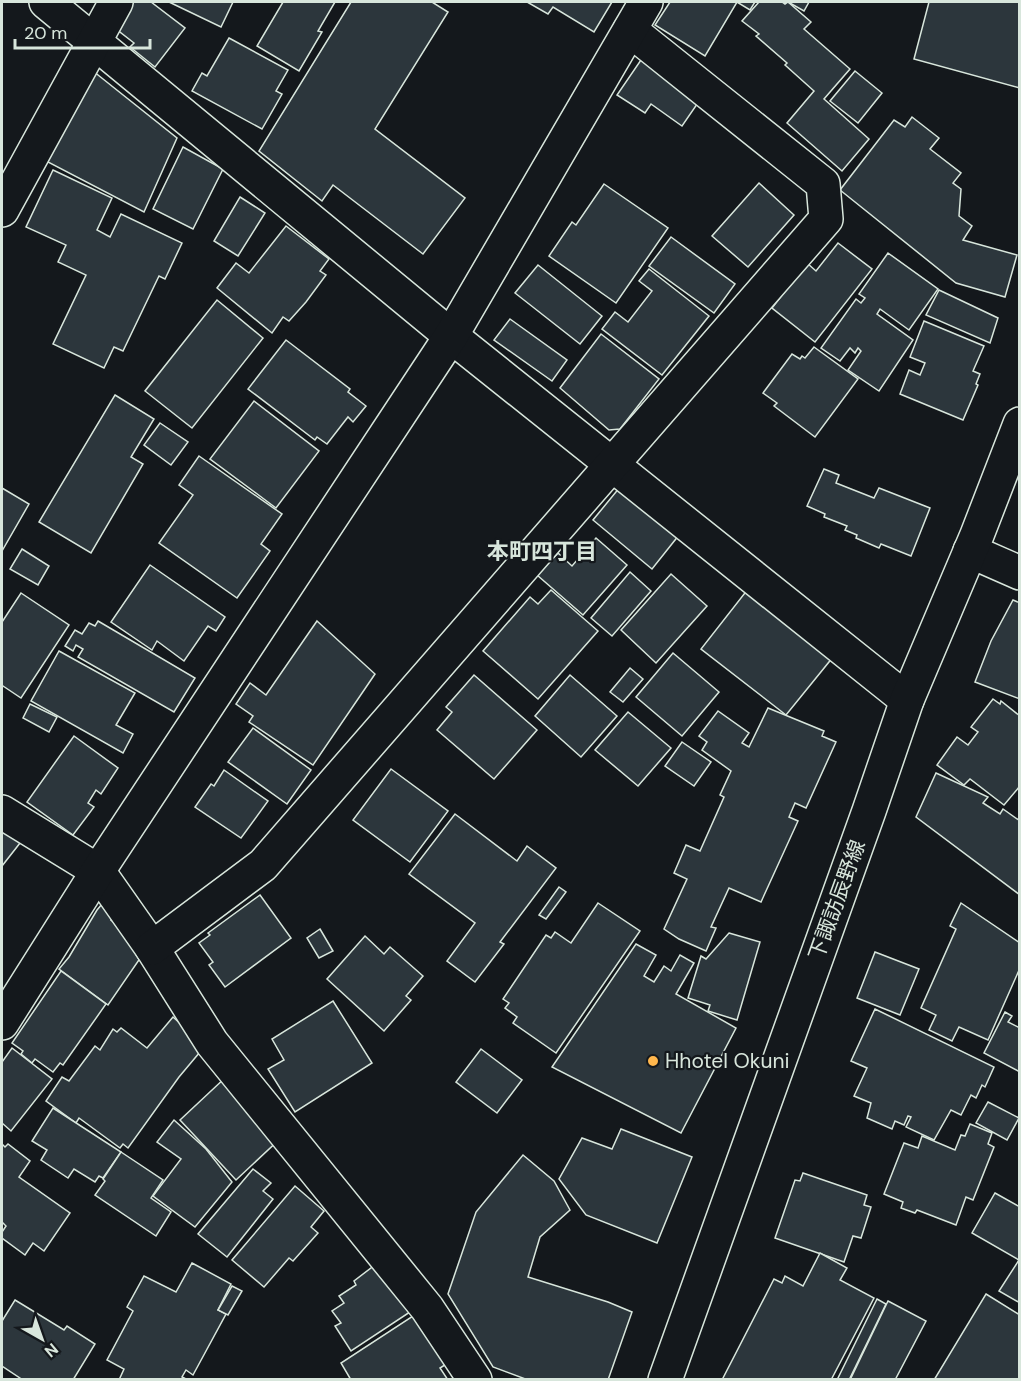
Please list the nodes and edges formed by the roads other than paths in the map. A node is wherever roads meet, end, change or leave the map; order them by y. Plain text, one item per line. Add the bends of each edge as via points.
1 (46, 2) edge
2 (116, 2) edge
3 (646, 2) edge
4 (630, 30) junction
5 (95, 40) junction
6 (2, 210) edge
7 (451, 336) junction
8 (1020, 424) edge
9 (612, 464) junction
10 (970, 551) junction
11 (1020, 573) edge
12 (907, 700) junction
13 (2, 812) edge
14 (99, 871) junction
15 (152, 948) junction
16 (2, 1023) edge
17 (475, 1380) edge
18 (665, 1380) edge

1 - 5 street
2 - 5 street
3 - 4 street
4 - 7 street
4 - 9 street via 823,184 826,219
5 - 6 street
5 - 7 street
7 - 9 street
7 - 14 street
8 - 10 street, 下諏訪辰野線
9 - 12 street
9 - 15 street via 263,865
10 - 11 street
10 - 12 street, 下諏訪辰野線
12 - 18 street, 下諏訪辰野線
13 - 14 street
14 - 15 street
14 - 16 street
15 - 17 street via 212,1043 427,1308

